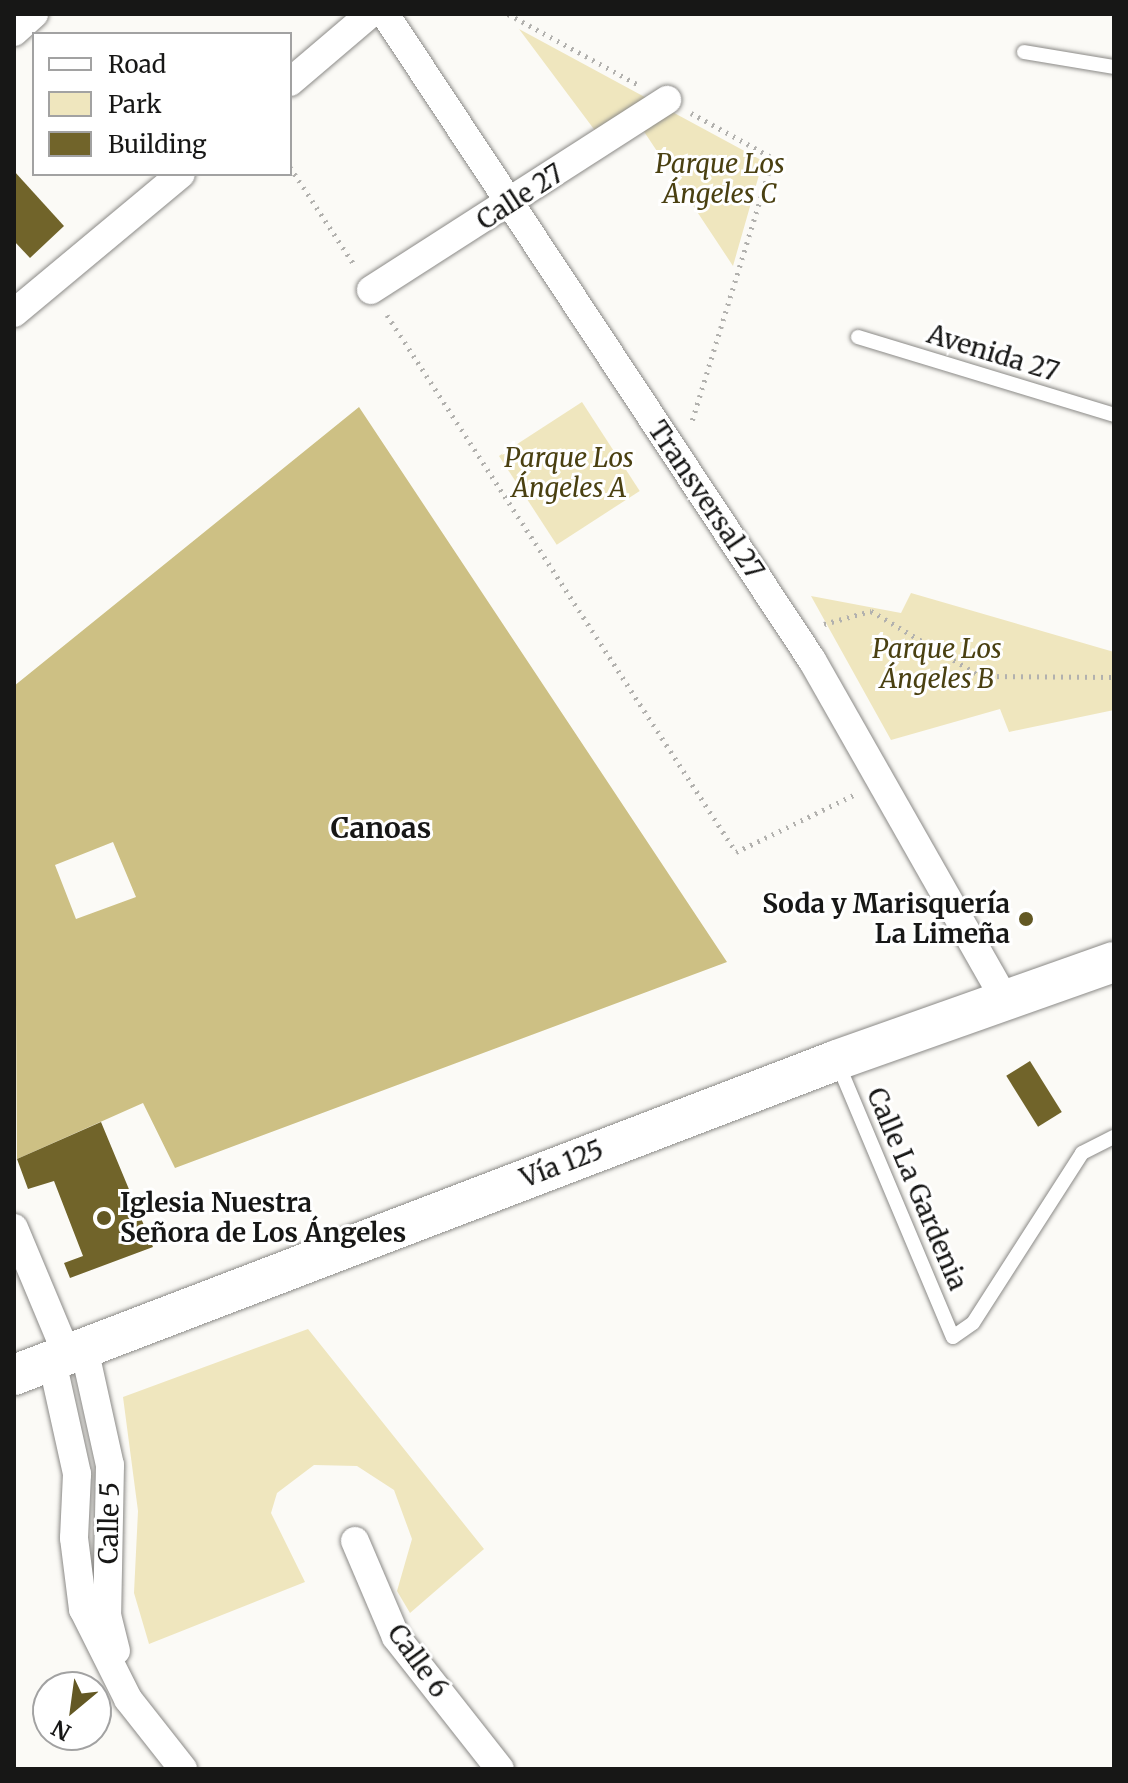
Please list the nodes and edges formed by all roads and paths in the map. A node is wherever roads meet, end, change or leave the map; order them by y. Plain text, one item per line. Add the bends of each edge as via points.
1 (34, 14) edge
2 (370, 14) edge
3 (385, 14) edge
4 (508, 14) edge
5 (14, 32) edge
6 (1024, 52) dead end
7 (1114, 67) edge
8 (292, 80) edge
9 (667, 100) junction
10 (292, 170) edge
11 (179, 176) edge
12 (510, 204) junction
13 (371, 290) junction
14 (14, 313) edge
15 (858, 337) dead end
16 (1114, 415) edge
17 (680, 462) junction
18 (796, 636) junction
19 (1114, 677) edge
20 (882, 782) junction
21 (1114, 962) edge
22 (1005, 1000) junction
23 (837, 1060) junction
24 (1114, 1137) edge
25 (14, 1228) edge
26 (68, 1355) junction
27 (14, 1375) edge
28 (355, 1541) dead end
29 (183, 1769) edge
30 (500, 1769) edge

1 - 5 street
2 - 8 street
3 - 12 street, Transversal 27
4 - 9 path
6 - 7 lane
9 - 12 street, Calle 27
9 - 17 path via 773,158
10 - 13 path
11 - 14 street
12 - 13 street, Calle 27
12 - 17 street, Transversal 27
13 - 20 path via 736,852
15 - 16 lane, Avenida 27
17 - 18 street, Transversal 27
18 - 19 path via 871,611 981,676
18 - 20 street, Transversal 27
20 - 22 street, Transversal 27
21 - 22 main road, Vía 125
22 - 23 main road, Vía 125
23 - 24 lane, Calle La Gardenia via 953,1337 973,1323 1067,1171 1082,1153
23 - 26 main road, Vía 125
25 - 26 street, Calle 5
26 - 27 main road, Vía 125
26 - 29 street, Calle 5 via 77,1474 74,1538 83,1609 128,1699
28 - 30 street, Calle 6 via 396,1637

